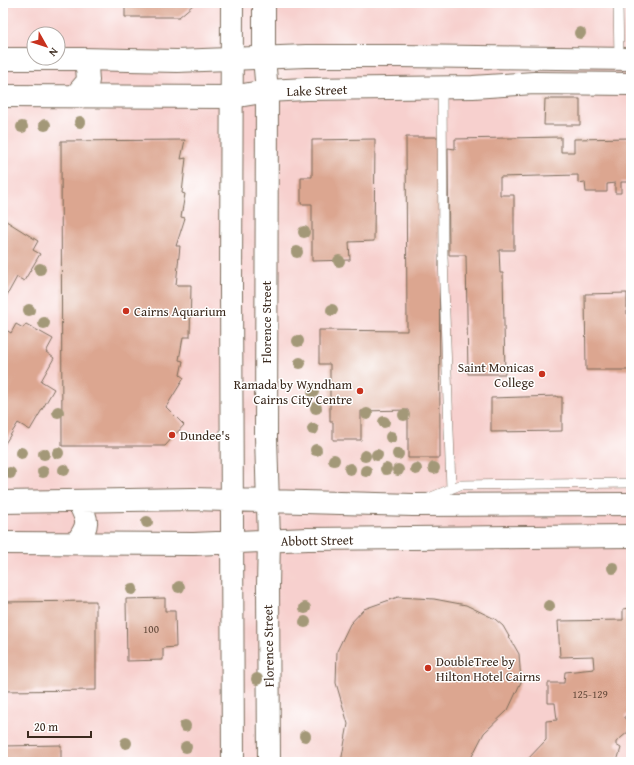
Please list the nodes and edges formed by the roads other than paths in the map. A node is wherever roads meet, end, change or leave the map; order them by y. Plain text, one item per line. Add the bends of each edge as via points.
1 (232, 3) edge
2 (264, 3) edge
3 (618, 3) edge
4 (264, 58) junction
5 (3, 59) edge
6 (80, 59) junction
7 (625, 59) edge
8 (232, 60) junction
9 (631, 84) edge
10 (442, 87) junction
11 (267, 91) junction
12 (76, 95) junction
13 (3, 96) edge
14 (232, 97) junction
15 (631, 483) edge
16 (451, 489) junction
17 (233, 500) junction
18 (268, 501) junction
19 (3, 502) edge
20 (78, 502) junction
21 (631, 504) edge
22 (413, 505) junction
23 (631, 536) edge
24 (269, 540) junction
25 (77, 542) junction
26 (3, 543) edge
27 (232, 543) junction
28 (233, 762) edge
29 (270, 762) edge

1 - 8 street
2 - 4 street, Florence Street
3 - 7 lane
4 - 7 street via 401,56
4 - 8 street
4 - 11 street, Florence Street
5 - 6 street
6 - 8 street
6 - 12 street via 87,66 88,81
8 - 14 street
9 - 10 street, Lake Street via 534,83
10 - 11 street, Lake Street
10 - 16 lane via 443,256
11 - 14 street, Lake Street
11 - 18 street, Florence Street
12 - 13 street, Lake Street
12 - 14 street, Lake Street
14 - 17 street
15 - 16 lane via 460,485
16 - 22 lane
17 - 18 street
17 - 20 street
17 - 27 street
18 - 22 street
18 - 24 street, Florence Street
19 - 20 street
20 - 25 street via 87,524
21 - 22 street
23 - 24 street, Abbott Street
24 - 27 street, Abbott Street
24 - 29 street, Florence Street
25 - 26 street, Abbott Street
25 - 27 street, Abbott Street
27 - 28 street

